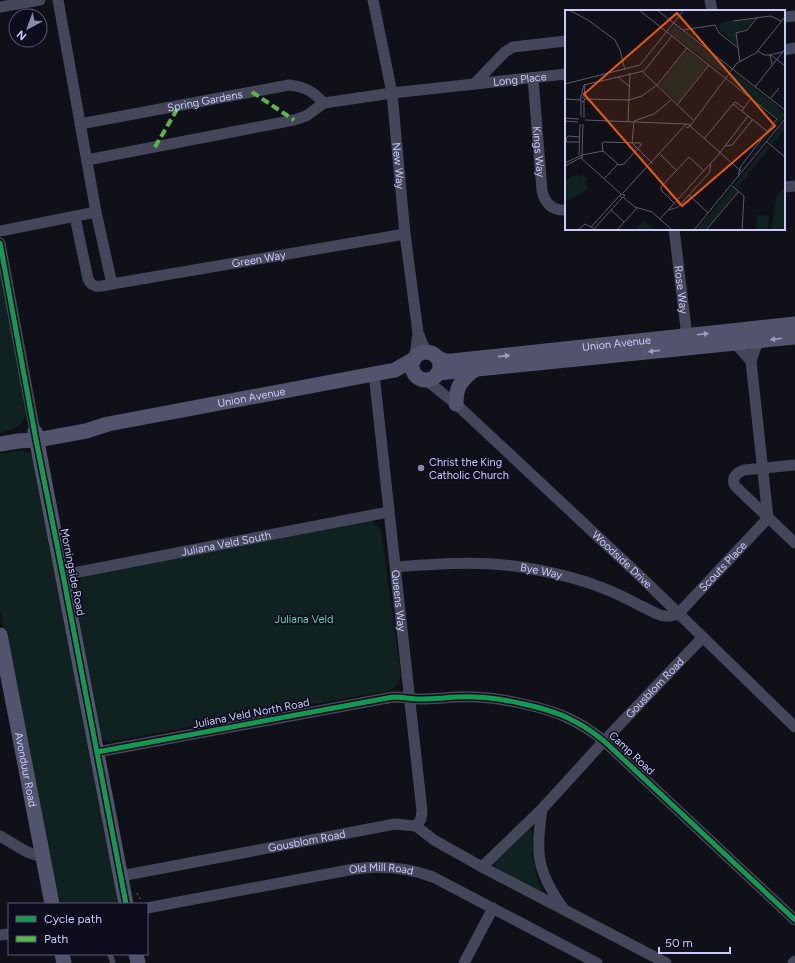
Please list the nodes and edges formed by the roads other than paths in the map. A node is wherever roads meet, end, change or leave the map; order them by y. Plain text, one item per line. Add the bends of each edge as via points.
1 (40, 0) edge
2 (58, 0) edge
3 (373, 0) edge
4 (710, 0) edge
5 (0, 7) edge
6 (712, 10) edge
7 (795, 16) edge
8 (785, 17) edge
9 (565, 41) edge
10 (795, 48) edge
11 (785, 50) edge
12 (565, 74) edge
13 (533, 78) junction
14 (474, 83) junction
15 (392, 93) junction
16 (324, 103) junction
17 (80, 124) junction
18 (87, 160) junction
19 (795, 186) edge
20 (785, 187) edge
21 (565, 210) edge
22 (96, 212) junction
23 (75, 217) junction
24 (674, 230) edge
25 (0, 231) edge
26 (406, 234) junction
27 (0, 243) edge
28 (112, 284) junction
29 (795, 324) edge
30 (758, 334) junction
31 (734, 336) junction
32 (795, 337) edge
33 (680, 342) junction
34 (751, 361) junction
35 (473, 364) junction
36 (426, 366) junction
37 (374, 374) junction
38 (451, 400) junction
39 (35, 436) junction
40 (0, 444) edge
41 (795, 465) edge
42 (762, 469) junction
43 (388, 512) junction
44 (768, 518) junction
45 (795, 543) edge
46 (396, 567) junction
47 (63, 575) junction
48 (678, 614) junction
49 (0, 635) edge
50 (702, 638) junction
51 (409, 698) junction
52 (795, 727) edge
53 (604, 741) junction
54 (97, 752) junction
55 (542, 809) junction
56 (416, 826) junction
57 (0, 836) edge
58 (42, 857) junction
59 (482, 867) junction
60 (121, 876) junction
61 (52, 903) edge
62 (126, 903) edge
63 (148, 908) edge
64 (493, 908) junction
65 (565, 910) junction
66 (795, 920) edge
67 (464, 963) edge
68 (597, 963) edge
69 (666, 963) edge

1 - 5 street
2 - 17 street
3 - 15 street, New Way
4 - 6 street
7 - 8 street
9 - 14 street, Long Place via 513,47
10 - 11 street
12 - 13 street, Long Place
13 - 14 street, Long Place
13 - 21 street, Kings Way via 542,190 545,200 551,207
14 - 15 street, Long Place
15 - 16 street
15 - 26 street, New Way
16 - 17 street, Spring Gardens via 313,92 301,86 289,85
16 - 18 street via 306,116 294,120
17 - 18 street
18 - 22 street
19 - 20 street
22 - 23 street
22 - 28 street
23 - 25 street
23 - 28 street, Green Way via 90,284 100,287
24 - 33 street, Rose Way via 686,328
26 - 28 street, Green Way
26 - 36 street, New Way via 418,333
27 - 39 street, Morningside Road
29 - 30 street, Union Avenue
30 - 31 street, Union Avenue
32 -> 30 street, Union Avenue
30 - 34 street
31 - 33 street, Union Avenue
31 - 34 street
33 - 35 street, Union Avenue
34 - 42 street
35 - 36 street, Union Avenue
35 - 38 street via 459,385 456,396
36 - 37 street, Union Avenue
36 - 38 street, Woodside Drive
37 - 39 street, Union Avenue via 108,424 86,431
37 - 43 street, Queens Way
38 - 48 street, Woodside Drive
39 - 40 street, Union Avenue
39 - 47 street, Morningside Road
41 - 42 street
42 - 44 street
42 - 44 street via 738,472 733,480 735,486
43 - 46 street, Queens Way
43 - 47 street, Juliana Veld South
44 - 45 street
44 - 48 street, Scouts Place
46 - 48 street, Bye Way via 451,562 514,566 574,578 601,587 667,617
46 - 51 street, Queens Way
47 - 54 street, Morningside Road
48 - 50 street, Woodside Drive
49 - 58 street, Avonduur Road
50 - 52 street, Woodside Drive
50 - 53 street, Gousblom Road
51 - 53 street, Camp Road via 477,697 522,704 567,718
51 - 54 street, Juliana Veld North Road via 393,697
51 - 56 street, Queens Way via 422,811
53 - 55 street, Gousblom Road
53 - 66 street, Camp Road
54 - 60 street, Morningside Road
55 - 59 street, Gousblom Road
55 - 65 street via 538,858 544,877
56 - 59 street via 434,840
56 - 60 street, Gousblom Road via 396,824
57 - 58 street via 27,852
58 - 61 street, Avonduur Road
59 - 65 street
60 - 62 street, Morningside Road
63 - 64 street, Old Mill Road via 376,866 398,867 433,877
64 - 67 street
64 - 68 street, Old Mill Road
65 - 69 street

